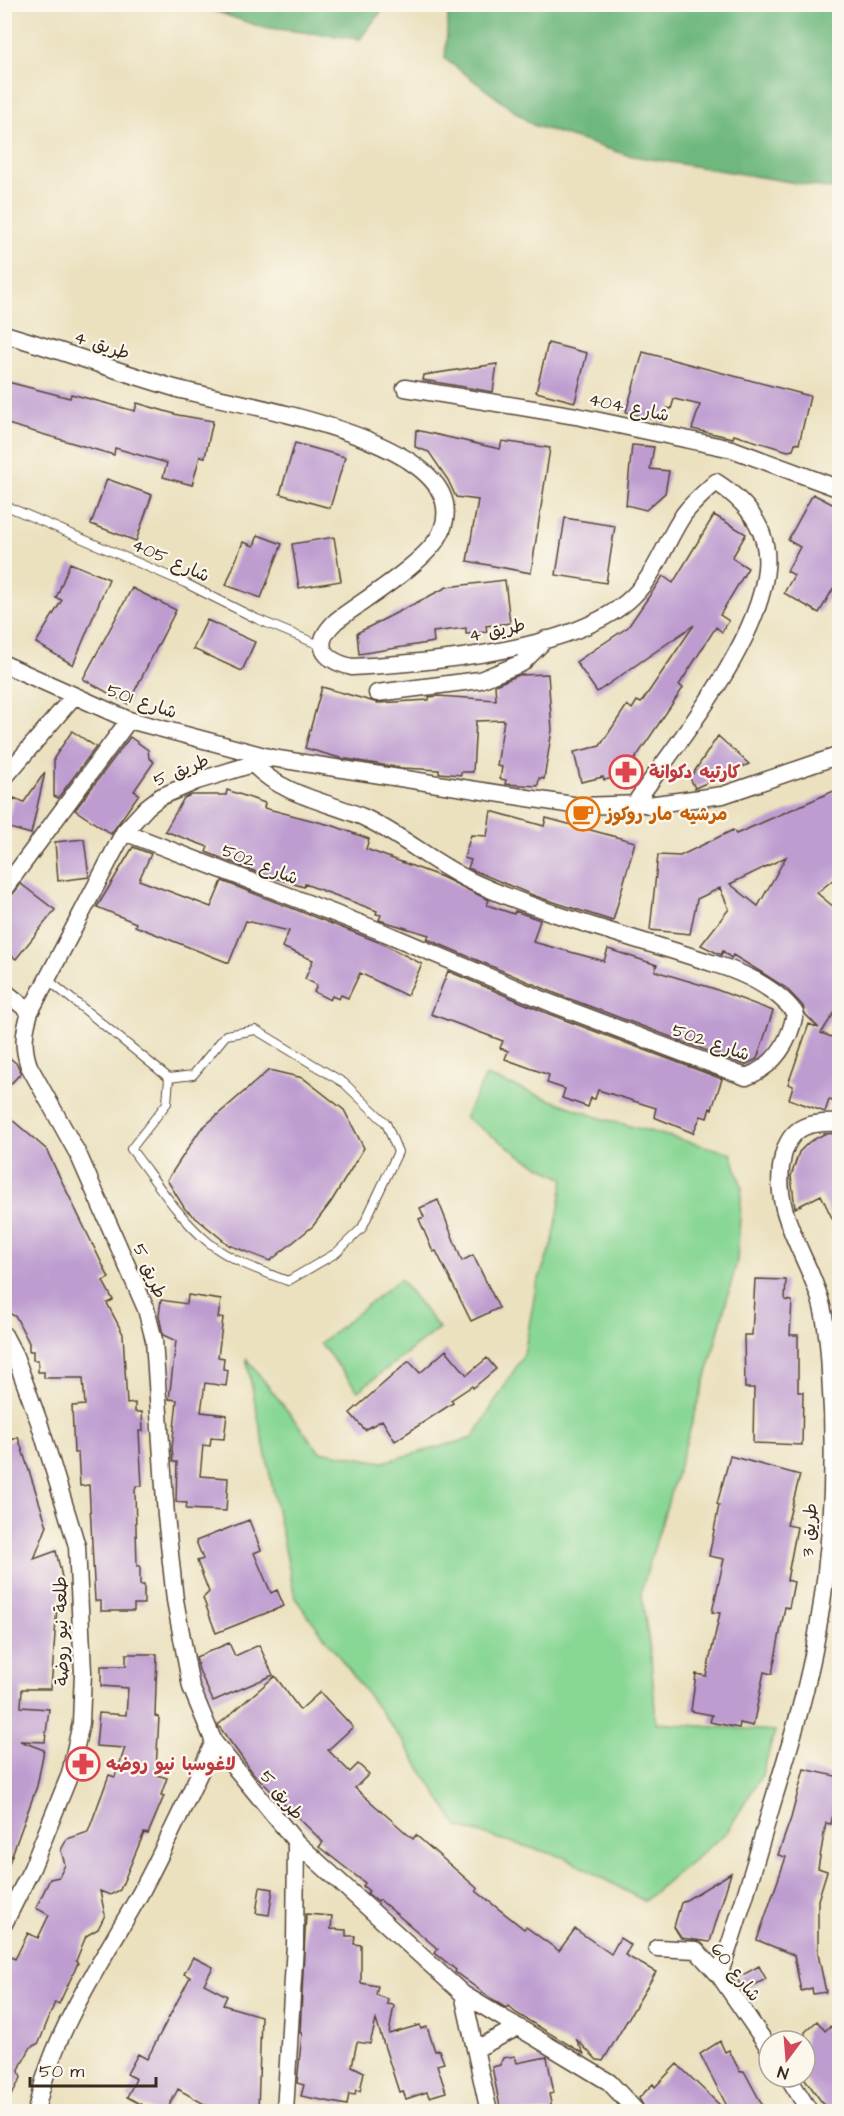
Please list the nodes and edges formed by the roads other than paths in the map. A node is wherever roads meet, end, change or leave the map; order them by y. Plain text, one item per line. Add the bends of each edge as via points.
1 (4, 333) edge
2 (405, 388) dead end
3 (840, 489) edge
4 (4, 506) edge
5 (547, 638) junction
6 (322, 646) junction
7 (4, 664) edge
8 (377, 693) dead end
9 (74, 696) junction
10 (129, 720) junction
11 (840, 755) edge
12 (272, 758) junction
13 (254, 765) junction
14 (4, 778) edge
15 (643, 804) junction
16 (124, 832) junction
17 (4, 889) edge
18 (47, 979) junction
19 (4, 991) edge
20 (30, 1012) junction
21 (169, 1078) junction
22 (840, 1123) edge
23 (4, 1335) edge
24 (214, 1742) junction
25 (296, 1842) junction
26 (4, 1924) edge
27 (657, 1948) dead end
28 (719, 1975) junction
29 (463, 1994) junction
30 (518, 2027) junction
31 (757, 2030) edge
32 (476, 2049) junction
33 (796, 2089) edge
34 (36, 2112) edge
35 (285, 2112) edge
36 (489, 2112) edge
37 (637, 2112) edge
38 (810, 2112) edge

1 - 6 street, طريق 4 via 115,371 350,433 411,461 433,480 444,498 445,514 442,530 430,549 327,629
2 - 3 street, شارع 404 via 576,416 732,448
4 - 6 lane, شارع 405
5 - 6 street, طريق 4 via 484,655 352,667 335,663
5 - 8 street via 522,663 480,680
5 - 15 street, طريق 4 via 603,619 623,606 655,567 691,506 716,482 747,506 764,544 766,567 760,599 740,646 638,799
7 - 9 street, شارع 501
9 - 10 street, شارع 501
9 - 14 street
10 - 12 street, شارع 501
10 - 17 street
11 - 15 street via 723,795
12 - 13 street, طريق 5
12 - 15 street via 579,806
13 - 16 street, طريق 5 via 197,781 159,797
13 - 16 street, شارع 502 via 268,780 287,790 365,818 472,882 525,905 751,978 781,996 795,1013 789,1036 769,1064 746,1077
16 - 18 street, طريق 5
18 - 20 street, طريق 5
18 - 21 lane
19 - 20 street
20 - 24 street, طريق 5 via 24,1033 29,1066 79,1156 146,1309 154,1340 175,1600 191,1687
21 - 21 lane via 167,1103 131,1149 183,1217 209,1243 250,1267 288,1281 336,1253 362,1228 398,1152 386,1124 344,1083 256,1030 226,1035 193,1075
22 - 28 street, طريق 3 via 810,1123 796,1131 786,1145 780,1167 783,1211 820,1299 826,1325 832,1417 830,1535 808,1677 757,1860
23 - 26 street, طلعة نيو روضة via 42,1432 77,1546 83,1672 81,1723 70,1774 32,1868
24 - 25 street, طريق 5
24 - 34 street via 154,1867 66,2026 40,2091
25 - 29 street, طريق 5
25 - 35 street via 296,1946
27 - 28 street, شارع 60 via 696,1950
28 - 31 street, شارع 60
29 - 30 street, طريق 5
29 - 32 street
30 - 32 street
30 - 37 street, طريق 5 via 609,2082
32 - 36 street
33 - 38 street

